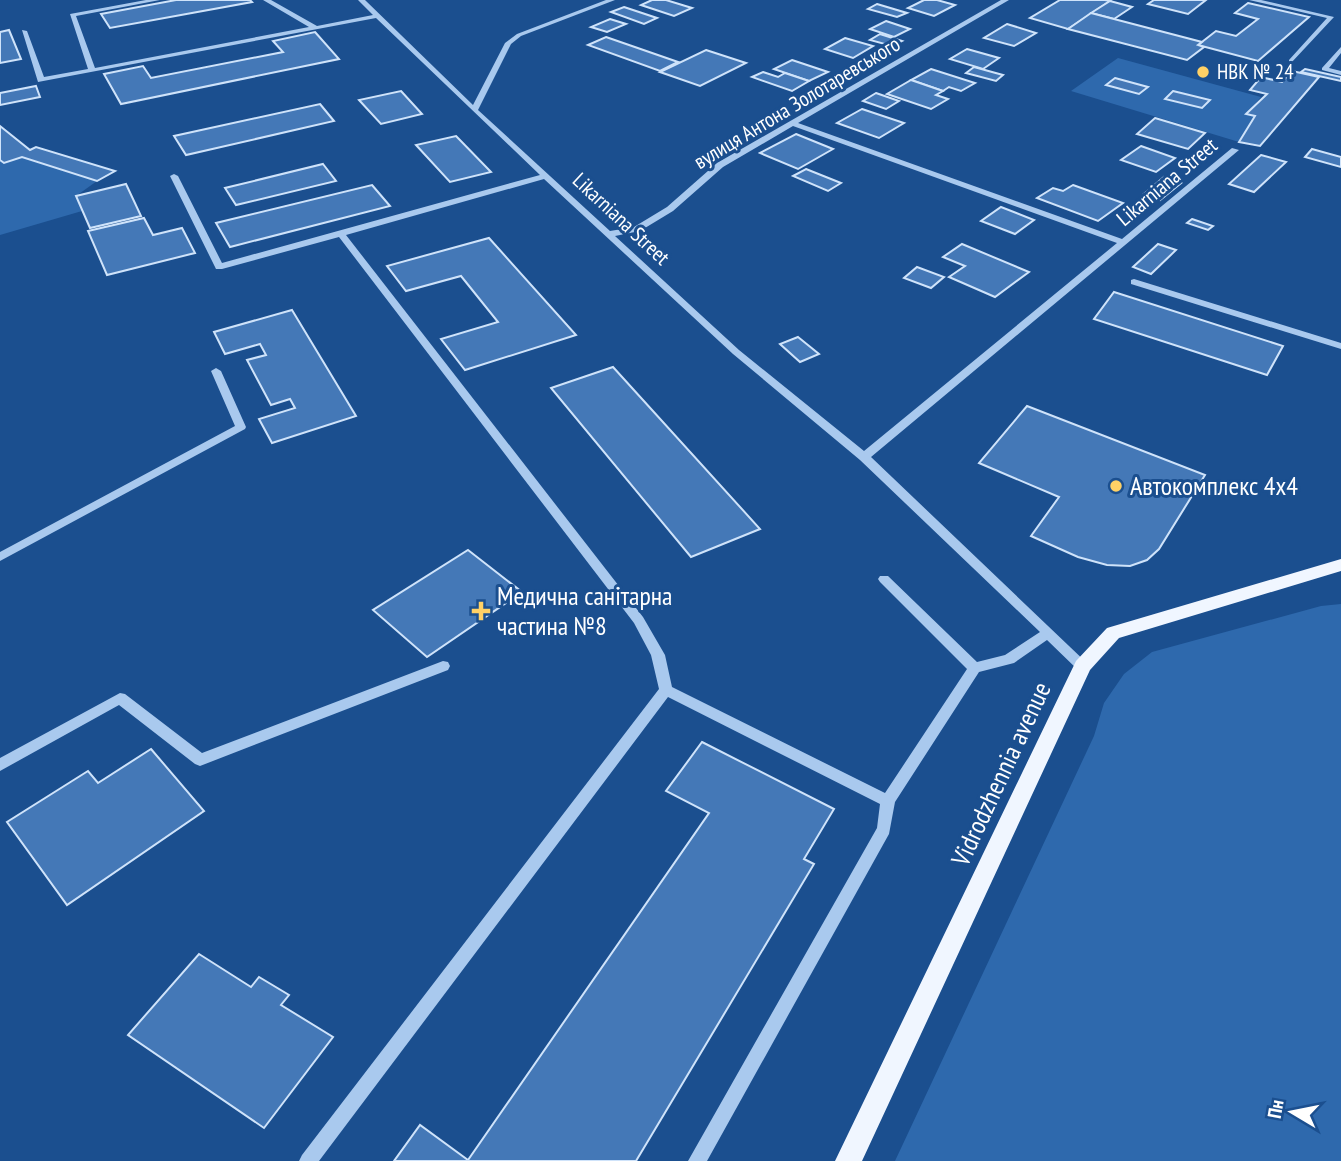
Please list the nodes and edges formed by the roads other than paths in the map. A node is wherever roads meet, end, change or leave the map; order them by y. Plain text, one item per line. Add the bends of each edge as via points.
1 (157, 0) edge
2 (266, 0) edge
3 (360, 0) edge
4 (612, 0) edge
5 (1006, 0) edge
6 (1252, 0) edge
7 (377, 16) junction
8 (316, 28) junction
9 (24, 31) dead end
10 (1341, 49) edge
11 (1291, 61) dead end
12 (92, 70) junction
13 (1341, 73) edge
14 (474, 110) junction
15 (794, 124) junction
16 (1235, 150) dead end
17 (174, 176) dead end
18 (546, 176) junction
19 (341, 234) junction
20 (609, 234) junction
21 (1124, 243) junction
22 (1134, 282) dead end
23 (1341, 346) edge
24 (216, 371) dead end
25 (864, 457) junction
26 (0, 557) edge
27 (1341, 565) edge
28 (884, 579) dead end
29 (1341, 579) edge
30 (1284, 580) junction
31 (1048, 633) junction
32 (443, 666) dead end
33 (1083, 666) junction
34 (975, 668) junction
35 (666, 690) junction
36 (0, 765) edge
37 (888, 801) junction
38 (308, 1161) edge
39 (697, 1161) edge
40 (848, 1161) edge

1 - 12 street via 72,15
2 - 8 street
3 - 7 street, Likarniana Street
4 - 14 street via 508,43
5 - 15 street, вулиця Антона Золотаревського
6 - 11 street via 1331,17
7 - 8 street
7 - 14 street, Likarniana Street
8 - 12 street
9 - 12 street via 41,80
10 - 13 street via 1324,69
14 - 18 street, Likarniana Street
15 - 20 street, вулиця Антона Золотаревського via 720,165 670,209 637,229
15 - 21 street
16 - 21 street, Likarniana Street
17 - 19 street via 219,267
18 - 19 street
18 - 20 street, Likarniana Street
19 - 35 street via 639,620 658,655
20 - 25 street, Likarniana Street via 736,352
21 - 25 street, Likarniana Street
22 - 23 street
24 - 26 street via 241,427
25 - 31 street, Likarniana Street
27 - 30 main road, Vidrodzhennia avenue
28 - 34 street
29 - 30 main road
30 - 33 main road, Vidrodzhennia avenue via 1113,633
31 - 33 street, Likarniana Street
31 - 34 street via 1009,659
32 - 36 street via 200,760 120,698
33 - 40 main road, Vidrodzhennia avenue
34 - 37 street
35 - 37 street
35 - 38 street
37 - 39 street via 884,829

